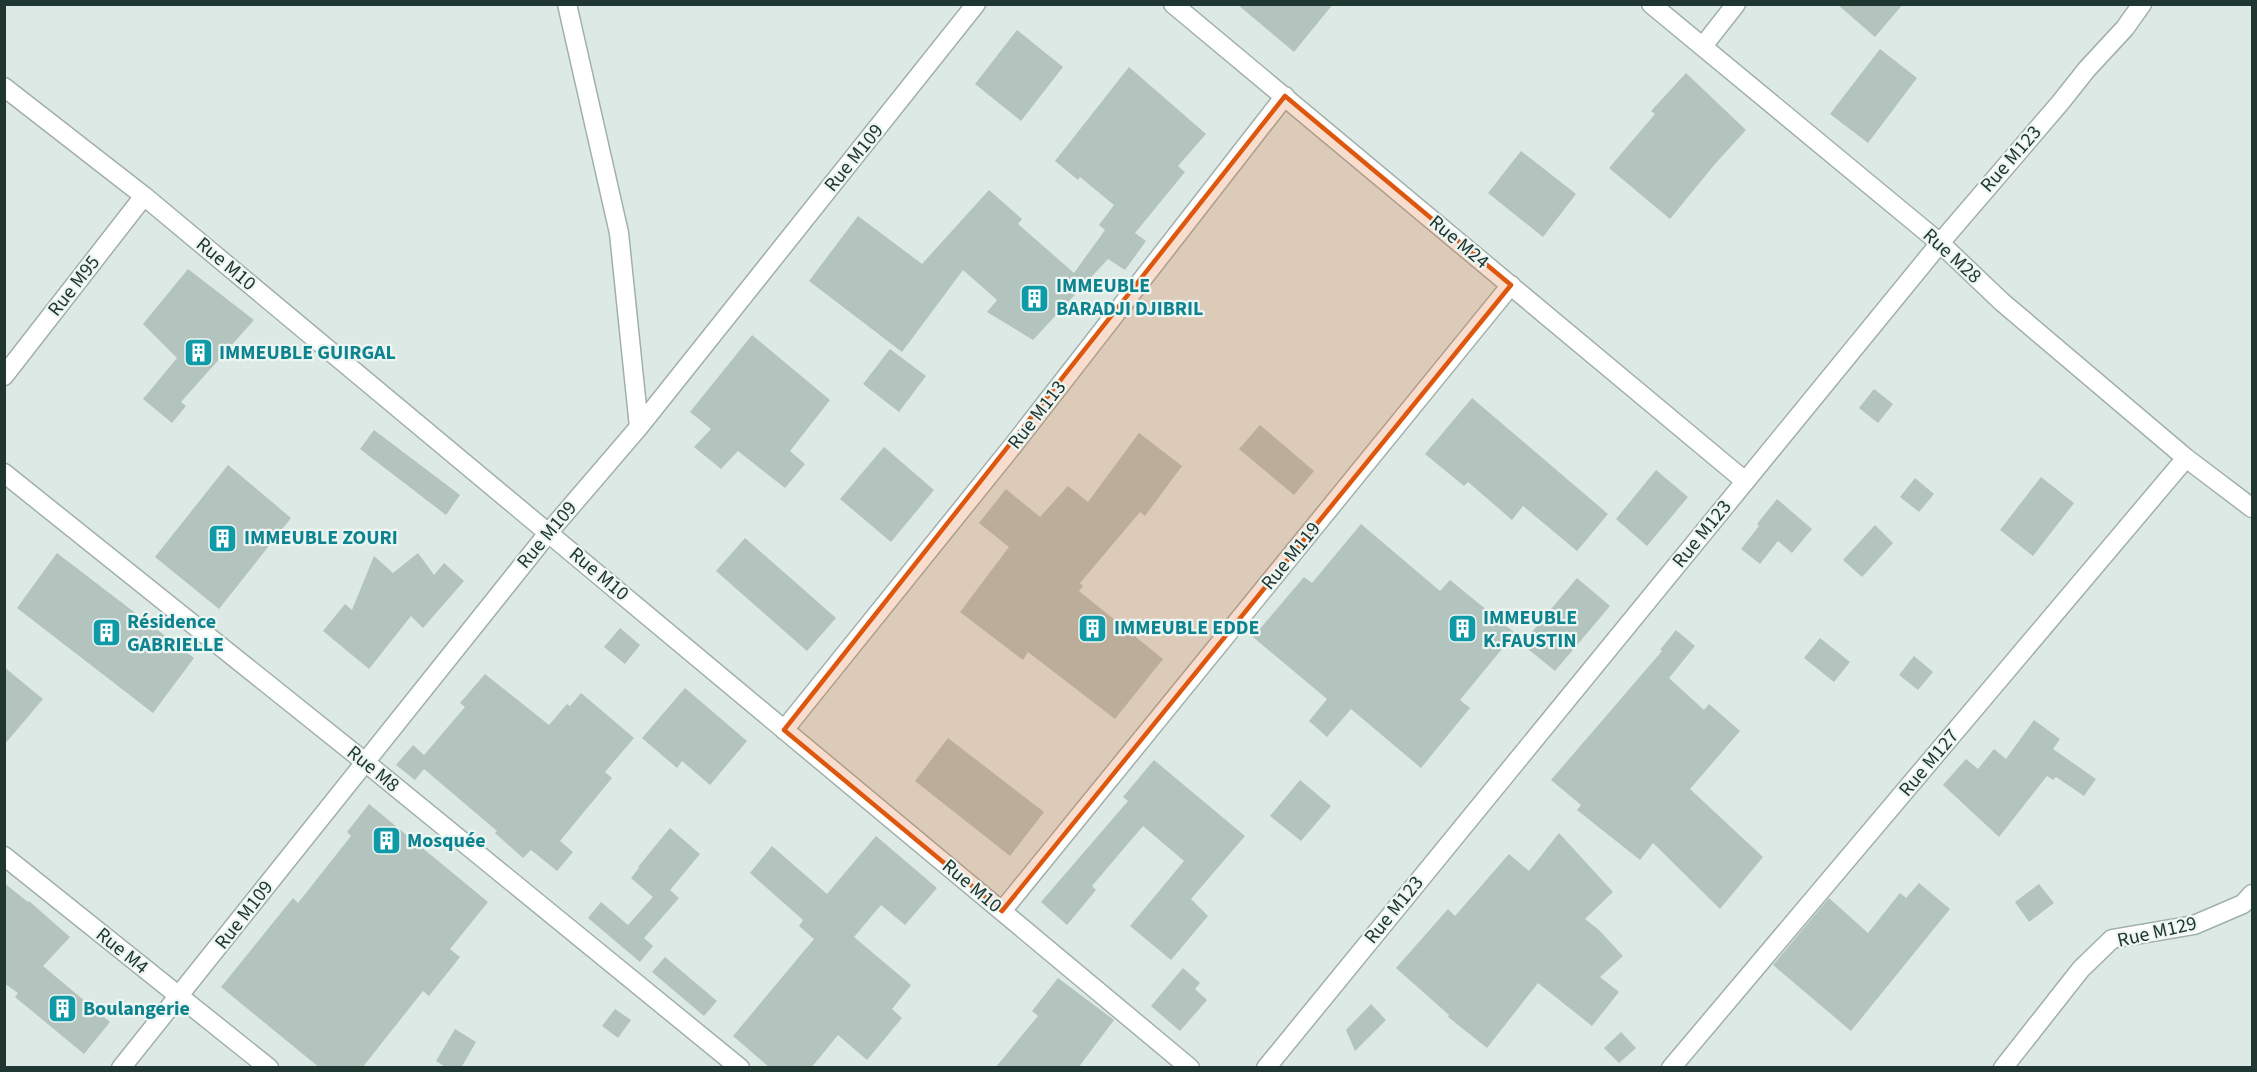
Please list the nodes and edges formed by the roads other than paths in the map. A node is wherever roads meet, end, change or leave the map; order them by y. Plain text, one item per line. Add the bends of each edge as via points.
1 (567, 4) edge
2 (976, 4) edge
3 (1173, 4) edge
4 (1651, 4) edge
5 (1736, 4) edge
6 (2142, 4) edge
7 (1703, 46) junction
8 (4, 87) edge
9 (1285, 96) junction
10 (144, 196) junction
11 (1940, 243) junction
12 (1511, 285) junction
13 (4, 376) edge
14 (639, 427) junction
15 (2186, 458) junction
16 (4, 472) edge
17 (1745, 481) junction
18 (2253, 508) edge
19 (549, 532) junction
20 (784, 730) junction
21 (365, 762) junction
22 (4, 856) edge
23 (2253, 894) edge
24 (1002, 911) junction
25 (179, 997) junction
26 (121, 1068) edge
27 (269, 1068) edge
28 (740, 1068) edge
29 (1190, 1068) edge
30 (1266, 1068) edge
31 (1671, 1068) edge
32 (2003, 1068) edge

1 - 14 street via 619,233
2 - 14 street, Rue M109
3 - 9 street, Rue M24
4 - 7 street, Rue M28
5 - 7 street
6 - 11 street, Rue M123
7 - 11 street, Rue M28
8 - 10 street, Rue M10
9 - 12 street, Rue M24
9 - 20 street, Rue M113 via 1015,443
10 - 13 street, Rue M95
10 - 19 street, Rue M10
11 - 15 street, Rue M28 via 2002,302
11 - 17 street, Rue M123
12 - 17 street, Rue M24
12 - 24 street, Rue M119
14 - 19 street, Rue M109
15 - 18 street, Rue M28
15 - 31 street, Rue M127
16 - 21 street, Rue M8
17 - 30 street, Rue M123
19 - 20 street, Rue M10
19 - 21 street, Rue M109
20 - 24 street, Rue M10
21 - 25 street, Rue M109
21 - 28 street, Rue M8
22 - 25 street, Rue M4
23 - 32 street, Rue M129 via 2243,904 2194,926 2112,939 2081,969
24 - 29 street, Rue M10
25 - 26 street, Rue M109
25 - 27 street, Rue M4

